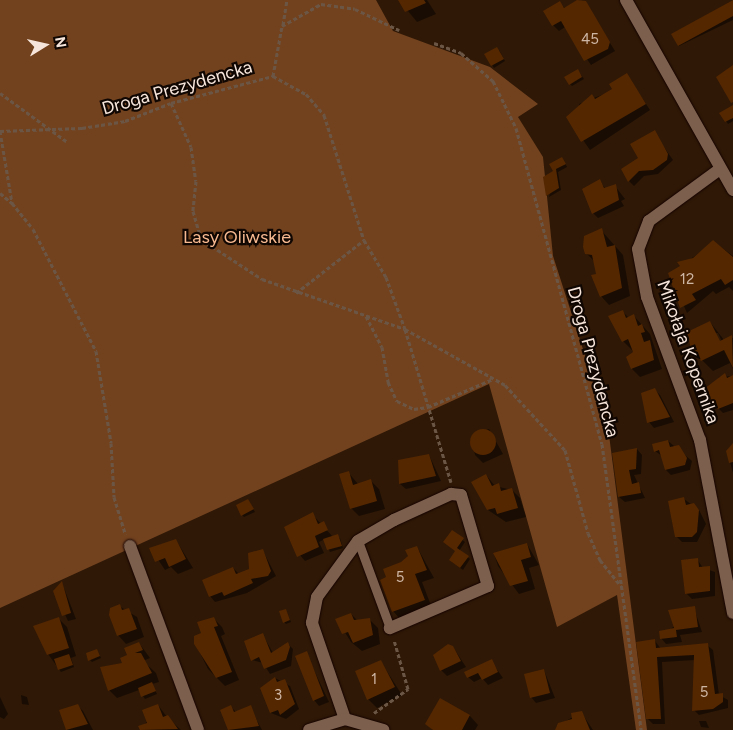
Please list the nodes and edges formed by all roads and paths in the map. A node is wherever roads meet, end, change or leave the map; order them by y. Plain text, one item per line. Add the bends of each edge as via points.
1 (287, 0) edge
2 (626, 0) edge
3 (282, 26) junction
4 (399, 30) dead end
5 (434, 43) dead end
6 (273, 76) junction
7 (0, 94) edge
8 (171, 103) junction
9 (49, 129) junction
10 (0, 131) edge
11 (66, 142) dead end
12 (720, 169) junction
13 (733, 190) edge
14 (0, 193) edge
15 (12, 203) junction
16 (364, 240) junction
17 (296, 293) junction
18 (366, 316) junction
19 (404, 329) junction
20 (493, 379) junction
21 (428, 407) junction
22 (455, 494) junction
23 (128, 541) joint
24 (358, 541) junction
25 (622, 587) junction
26 (733, 613) edge
27 (390, 628) junction
28 (376, 712) dead end
29 (345, 719) junction
30 (198, 730) edge
31 (309, 730) edge
32 (383, 730) edge
33 (641, 730) edge

1 - 3 path, Droga Prezydencka
2 - 12 street
3 - 4 path via 321,4 355,9
3 - 6 path, Droga Prezydencka
5 - 25 path, Droga Prezydencka via 462,53 493,81 516,128 602,444
6 - 8 path, Droga Prezydencka
6 - 16 path via 306,94 324,115
7 - 9 path
8 - 9 path, Droga Prezydencka via 125,121
8 - 17 path via 191,147 196,181 194,210 201,239 262,279
9 - 10 path, Droga Prezydencka
9 - 11 path
10 - 15 path
12 - 13 street
12 - 26 street, Mikołaja Kopernika via 649,221 638,249 648,297 700,440
14 - 15 path
15 - 23 path via 33,229 96,351 110,434 114,497
16 - 17 path
16 - 19 path via 386,277
17 - 18 path
18 - 19 path
18 - 21 path via 382,347 388,382 397,401 414,409
19 - 20 path
19 - 21 path
20 - 21 path
20 - 25 path via 544,422 565,450 588,533 600,560
21 - 22 path
22 - 24 street
22 - 27 street via 463,499 488,586
23 - 30 street
24 - 27 lane
24 - 29 street via 312,609 312,623
25 - 33 path, Droga Prezydencka
27 - 28 path via 408,689
29 - 31 street
29 - 32 street

